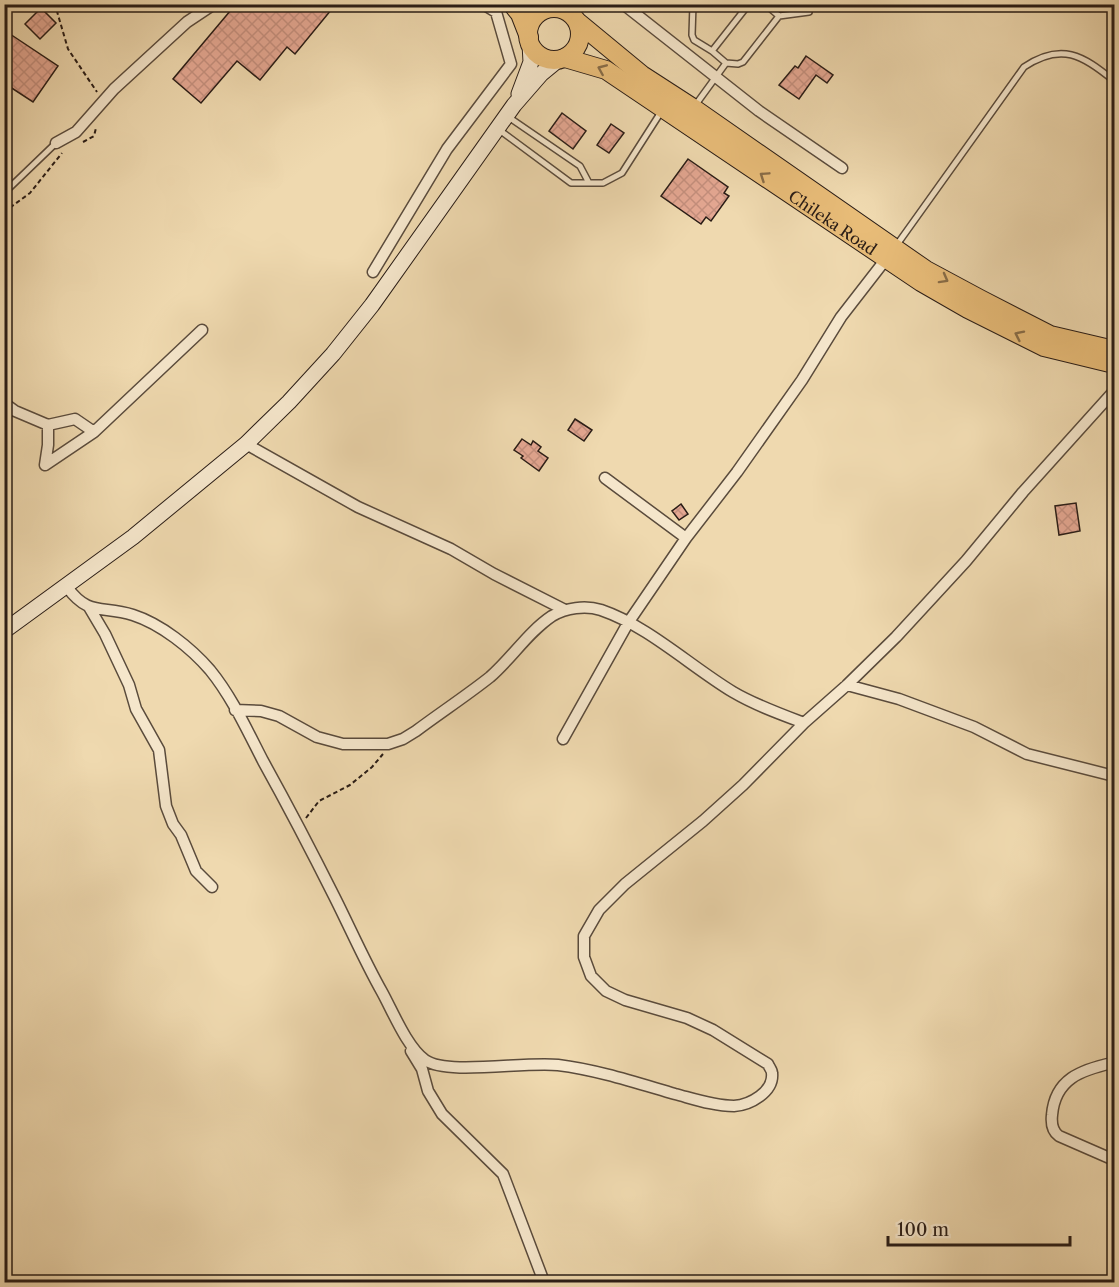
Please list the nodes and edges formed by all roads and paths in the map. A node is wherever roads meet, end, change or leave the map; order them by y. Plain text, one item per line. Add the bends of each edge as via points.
1 (59, 4) edge
2 (214, 4) edge
3 (483, 4) edge
4 (512, 4) edge
5 (622, 4) edge
6 (662, 4) edge
7 (693, 4) edge
8 (749, 4) edge
9 (765, 4) edge
10 (555, 6) edge
11 (646, 8) dead end
12 (809, 12) dead end
13 (779, 16) junction
14 (579, 23) junction
15 (529, 41) junction
16 (712, 51) junction
17 (561, 59) junction
18 (726, 63) junction
19 (716, 78) junction
20 (1114, 81) edge
21 (103, 101) junction
22 (663, 108) junction
23 (693, 108) junction
24 (511, 110) junction
25 (96, 127) dead end
26 (497, 129) junction
27 (83, 141) dead end
28 (59, 148) junction
29 (842, 168) dead end
30 (589, 183) junction
31 (4, 193) edge
32 (4, 212) edge
33 (891, 253) junction
34 (373, 272) dead end
35 (202, 330) dead end
36 (1114, 350) edge
37 (1114, 364) edge
38 (1114, 391) edge
39 (4, 403) edge
40 (48, 425) junction
41 (94, 432) junction
42 (246, 444) junction
43 (606, 478) dead end
44 (686, 538) junction
45 (67, 587) junction
46 (90, 607) junction
47 (565, 610) junction
48 (628, 623) junction
49 (4, 631) edge
50 (847, 685) junction
51 (236, 710) junction
52 (804, 723) junction
53 (562, 739) dead end
54 (388, 744) junction
55 (1114, 776) edge
56 (299, 828) junction
57 (212, 887) dead end
58 (409, 1042) junction
59 (1112, 1062) dead end
60 (1114, 1160) edge
61 (544, 1282) edge

1 - 21 path via 56,8 68,49
2 - 21 street via 187,22
3 - 34 street via 496,12 511,64 447,149
4 - 15 highway via 520,14
5 - 19 street
6 - 11 lane
7 - 16 lane via 694,40
8 - 16 lane
9 - 13 lane
10 - 14 highway, Chileka Road
10 - 15 highway, Chileka Road via 533,18
12 - 13 lane
13 - 18 lane via 743,62
14 - 17 highway via 579,43
14 - 23 highway, Chileka Road via 642,75
15 - 17 highway, Chileka Road via 539,55
15 - 24 main road via 531,62
16 - 18 lane
22 -> 17 highway, Chileka Road via 606,70
17 - 24 main road via 541,74
18 - 19 lane
19 - 23 lane
19 - 29 street
20 - 33 lane via 1090,62 1070,54 1038,58 1024,68
21 - 28 street
22 - 30 lane via 622,173 603,183
33 -> 22 highway, Chileka Road
23 - 33 highway, Chileka Road
24 - 26 main road
24 - 30 lane via 580,166
25 - 27 path via 94,136
26 - 30 lane via 571,183
26 - 42 main road via 333,354
28 - 31 lane
28 - 32 path via 30,193
33 -> 36 highway via 1050,335
37 -> 33 highway, Chileka Road via 1044,347 921,282
33 - 44 street via 861,289 802,380
35 - 41 street
38 - 50 street via 933,598
39 - 40 street
40 - 41 street via 75,419
40 - 41 street via 45,465
42 - 45 main road
42 - 47 street via 358,507 450,549
43 - 44 street
44 - 48 street
45 - 46 street
45 - 49 main road
46 - 51 street via 134,616 159,628 209,669
46 - 57 street via 159,750 166,806 173,824 196,871
47 - 48 street via 600,609
47 - 54 street via 543,624 472,690 416,731
48 - 52 street via 733,692
48 - 53 street
50 - 52 street
50 - 55 street via 899,699 974,727 1028,754
51 - 54 street via 279,716 327,741
51 - 56 street
52 - 58 street via 743,785 598,910 584,936 584,957 591,976 606,991 713,1029 768,1064 772,1073 762,1095 749,1103 724,1105 569,1066 530,1063 451,1068 438,1066 419,1055
54 - 56 path via 380,759 365,773 319,801
56 - 58 street
58 - 61 street via 411,1054 442,1114 503,1174
59 - 60 street via 1089,1068 1064,1083 1055,1098 1051,1118 1054,1133

